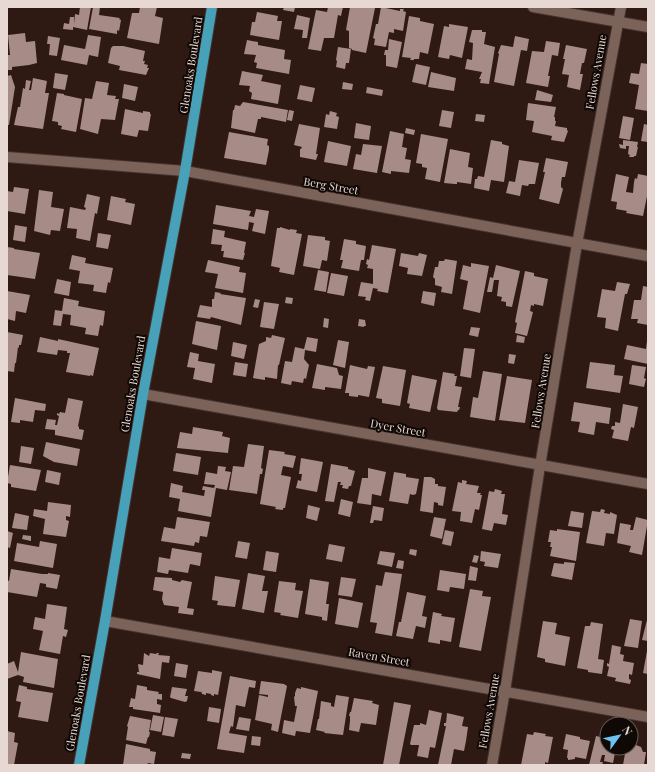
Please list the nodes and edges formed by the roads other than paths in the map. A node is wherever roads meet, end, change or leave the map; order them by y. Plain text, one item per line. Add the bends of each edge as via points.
1 (212, 7) edge
2 (533, 7) edge
3 (621, 7) edge
4 (618, 22) junction
5 (648, 27) edge
6 (7, 157) edge
7 (186, 172) junction
8 (577, 244) junction
9 (648, 256) edge
10 (143, 394) junction
11 (540, 466) junction
12 (648, 484) edge
13 (105, 621) junction
14 (506, 691) junction
15 (648, 717) edge
16 (79, 765) edge
17 (492, 765) edge

1 - 7 main road, Glenoaks Boulevard
2 - 4 street
3 - 4 street, Fellows Avenue
4 - 5 street
4 - 8 street, Fellows Avenue
6 - 7 street, Berg Street
7 - 8 street, Berg Street
7 - 10 main road, Glenoaks Boulevard
8 - 9 street, Berg Street
8 - 11 street, Fellows Avenue
10 - 11 street, Dyer Street
10 - 13 main road, Glenoaks Boulevard
11 - 12 street, Dyer Street
11 - 14 street, Fellows Avenue
13 - 14 street, Raven Street
13 - 16 main road, Glenoaks Boulevard
14 - 15 street, Raven Street
14 - 17 street, Fellows Avenue

